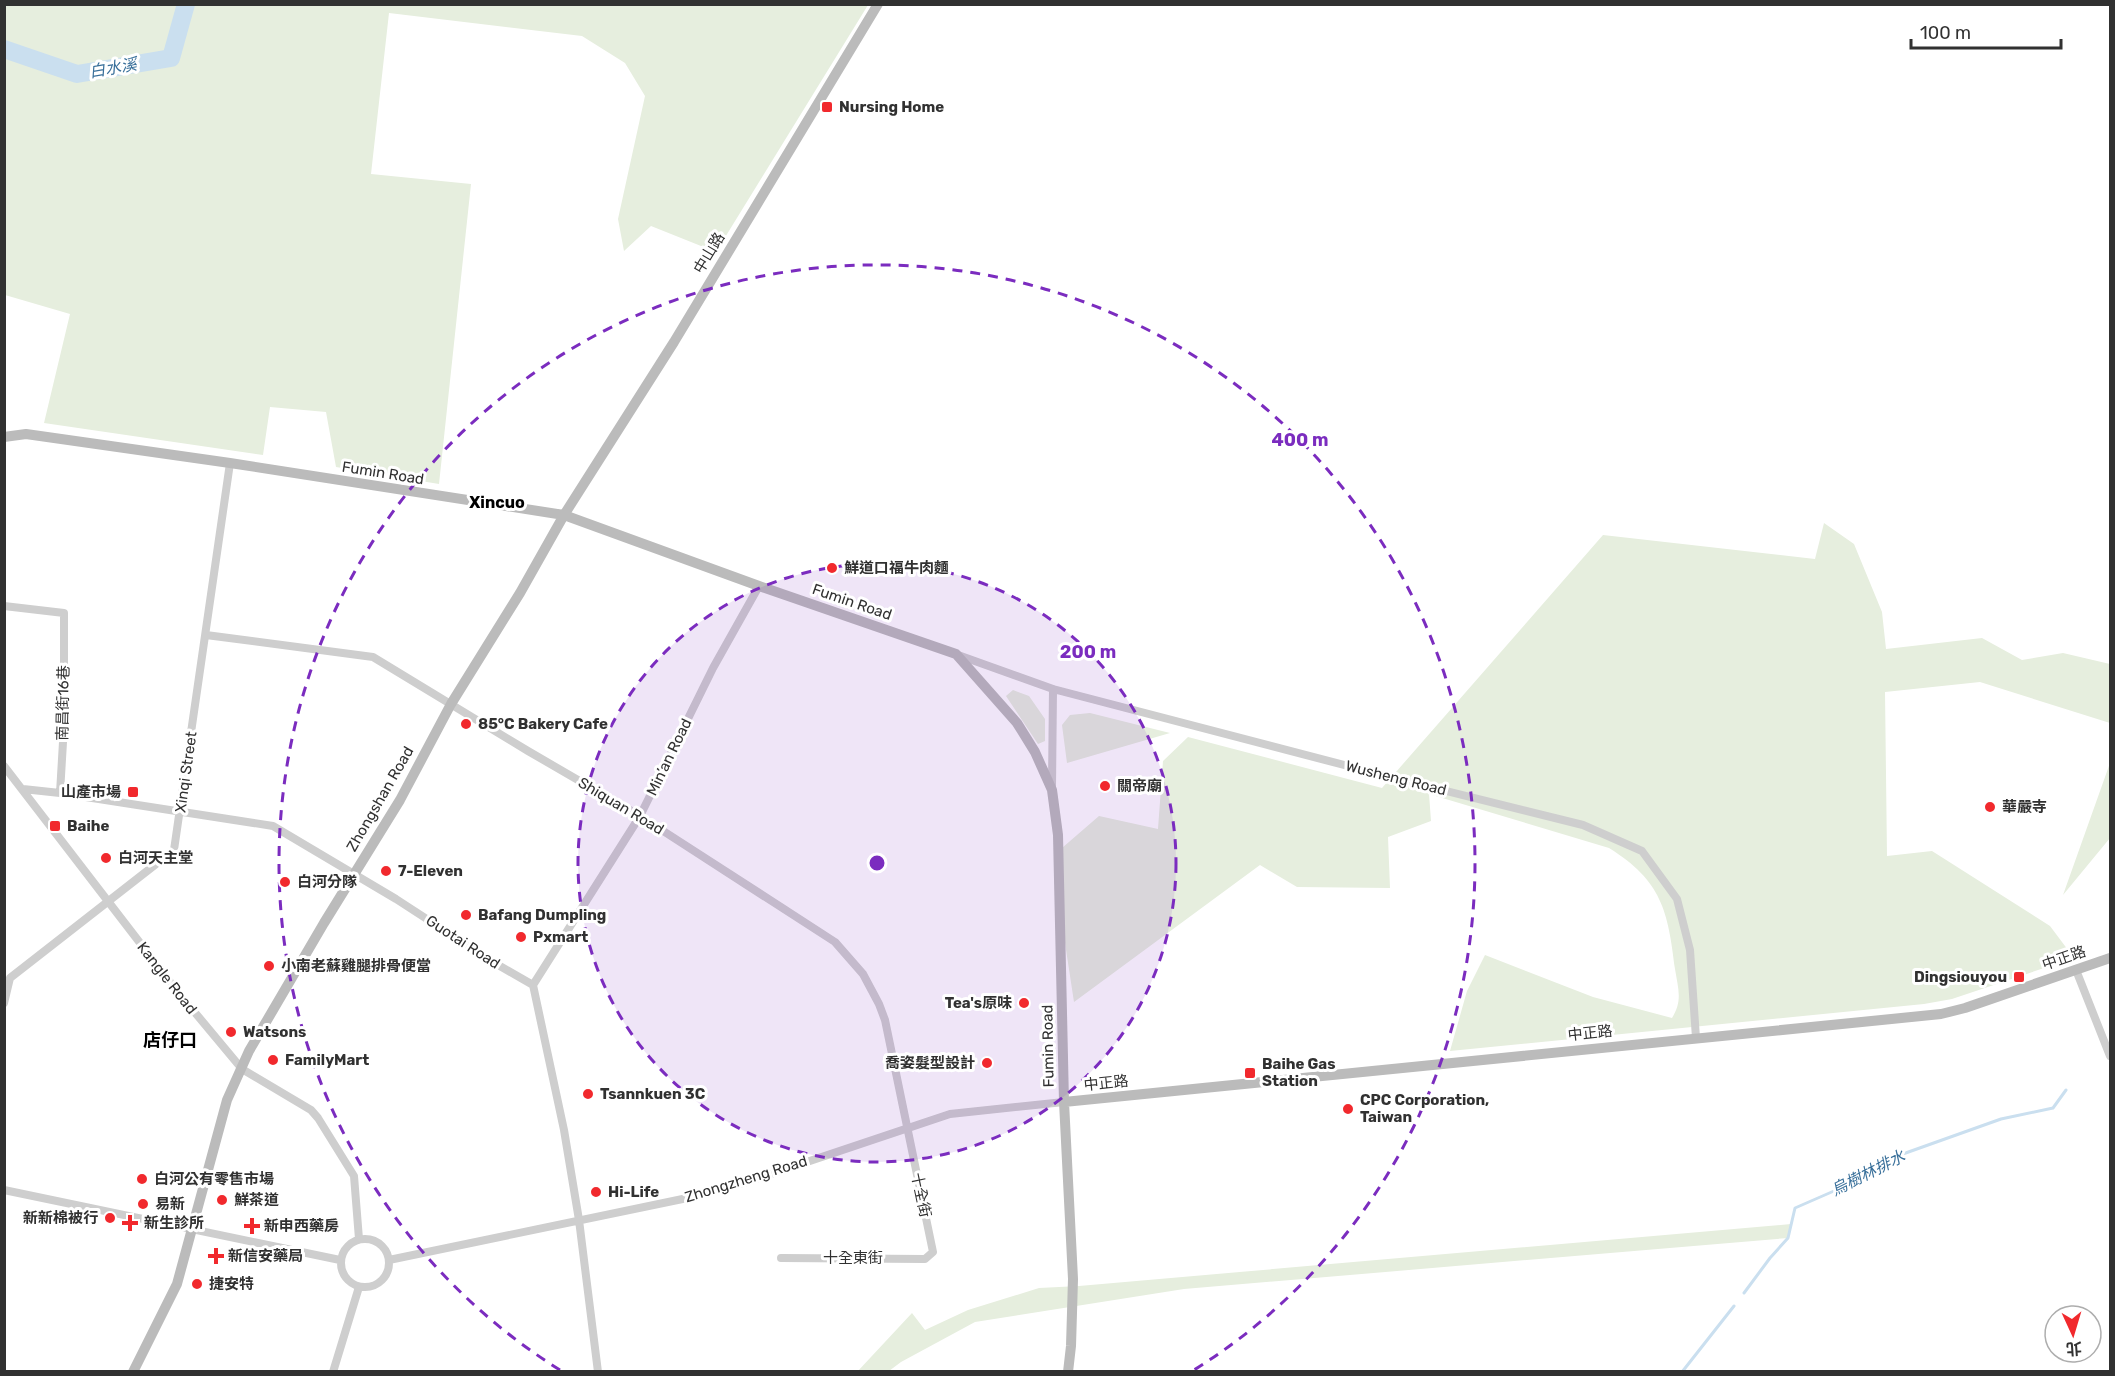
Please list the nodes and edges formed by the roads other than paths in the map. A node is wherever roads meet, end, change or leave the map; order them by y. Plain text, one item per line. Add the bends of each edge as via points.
1 (878, 4) edge
2 (4, 437) edge
3 (230, 463) junction
4 (564, 515) junction
5 (759, 586) junction
6 (4, 606) edge
7 (206, 634) junction
8 (956, 654) junction
9 (1053, 689) junction
10 (451, 704) junction
11 (4, 766) edge
12 (23, 789) junction
13 (1052, 790) junction
14 (60, 793) junction
15 (181, 812) junction
16 (640, 816) junction
17 (354, 874) junction
18 (108, 901) junction
19 (2110, 958) edge
20 (2076, 970) junction
21 (533, 985) junction
22 (4, 1003) edge
23 (1696, 1038) junction
24 (2110, 1056) edge
25 (242, 1069) junction
26 (1064, 1102) junction
27 (907, 1128) junction
28 (4, 1190) edge
29 (579, 1220) junction
30 (194, 1229) junction
31 (359, 1239) junction
32 (782, 1258) dead end
33 (925, 1259) joint
34 (340, 1260) junction
35 (389, 1260) junction
36 (359, 1287) junction
37 (133, 1371) edge
38 (333, 1371) edge
39 (598, 1371) edge
40 (1068, 1371) edge

1 - 4 main road, 中山路 via 674,342
2 - 3 main road, Fumin Road via 26,434
3 - 4 main road, Fumin Road
3 - 7 street, Xinqi Street
4 - 5 main road, Fumin Road
4 - 10 main road, Zhongshan Road
5 - 8 main road, Fumin Road
5 - 16 street, Min’an Road
6 - 14 street, 南昌街16巷 via 64,614
7 - 10 street, Shiquan Road via 373,657
7 - 15 street, Xinqi Street
8 - 9 street, Wusheng Road
8 - 13 main road, Fumin Road via 1017,723
9 - 13 street
9 - 23 street, Wusheng Road via 1583,825 1642,851 1677,898 1690,950
10 - 16 street, Shiquan Road
10 - 17 main road, Zhongshan Road via 400,800
11 - 12 street, Kangle Road
12 - 14 street, Guotai Road
12 - 18 street, Kangle Road
13 - 26 main road, Fumin Road via 1058,835
14 - 15 street, Guotai Road
15 - 17 street, Guotai Road via 273,826
15 - 18 street, Xinqi Street via 174,850
16 - 21 street, Min’an Road
16 - 27 street, Shiquan Road via 835,942 853,961 885,1020
17 - 21 street, Guotai Road
17 - 25 main road, Zhongshan Road
18 - 22 street, Xinqi Street via 10,978
18 - 25 street, Kangle Road
19 - 20 main road, 中正路
20 - 23 main road, 中正路 via 1941,1014
20 - 24 street
21 - 29 street
23 - 26 main road, 中正路
25 - 30 main road, Zhongshan Road via 227,1100
25 - 31 street, Kangle Road via 318,1118 354,1176
26 - 27 street, Zhongzheng Road via 950,1114
26 - 40 main road, Fumin Road via 1073,1279
27 - 29 street, Zhongzheng Road via 722,1189
27 - 33 street, 十全街 via 933,1252
28 - 30 street
29 - 35 street, Zhongzheng Road
29 - 39 street
30 - 34 street
30 - 37 main road, Zhongshan Road via 177,1284
31 - 34 street via 346,1247
31 - 35 street via 379,1242
32 - 33 street, 十全東街
34 - 36 street via 347,1280
35 - 36 street via 388,1272 380,1282
36 - 38 street

